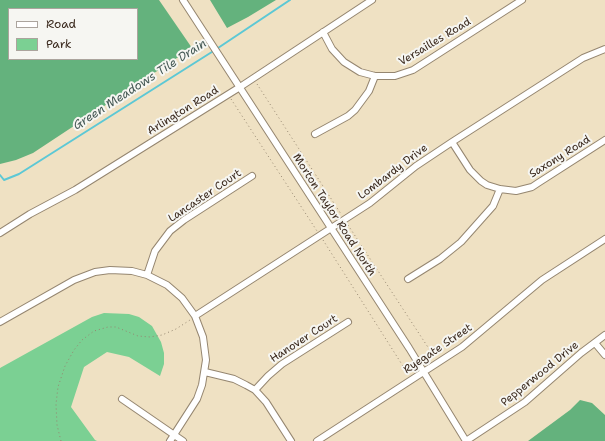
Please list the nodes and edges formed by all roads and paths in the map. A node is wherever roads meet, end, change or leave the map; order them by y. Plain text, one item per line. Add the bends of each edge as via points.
1 (183, 0) edge
2 (372, 0) edge
3 (522, 0) edge
4 (323, 32) junction
5 (605, 49) edge
6 (375, 76) junction
7 (254, 78) junction
8 (240, 87) junction
9 (228, 94) junction
10 (315, 134) dead end
11 (605, 140) edge
12 (452, 142) junction
13 (252, 176) dead end
14 (500, 189) junction
15 (341, 215) dead end
16 (347, 223) dead end
17 (331, 228) junction
18 (316, 231) dead end
19 (0, 233) edge
20 (322, 239) dead end
21 (605, 239) edge
22 (146, 275) junction
23 (408, 279) dead end
24 (195, 316) junction
25 (0, 322) edge
26 (348, 322) dead end
27 (605, 336) edge
28 (595, 343) junction
29 (605, 355) edge
30 (438, 363) junction
31 (205, 372) junction
32 (423, 372) junction
33 (412, 380) junction
34 (255, 390) junction
35 (122, 399) dead end
36 (174, 435) junction
37 (61, 441) edge
38 (170, 441) edge
39 (183, 441) edge
40 (291, 441) edge
41 (317, 441) edge
42 (466, 441) edge

1 - 8 street, Morton Taylor Road North
2 - 4 street, Arlington Road
3 - 6 street, Versailles Road via 413,70 395,76
4 - 6 street, Versailles Road via 332,49 344,62 360,72
4 - 7 street, Arlington Road
5 - 12 street, Lombardy Drive via 583,58
6 - 10 street via 369,91 355,110
7 - 8 street, Arlington Road
7 - 15 path
8 - 9 street, Arlington Road
8 - 17 street, Morton Taylor Road North
9 - 18 path
9 - 19 street, Arlington Road via 75,190
11 - 14 street, Saxony Road via 532,187 516,191
12 - 14 street, Saxony Road via 475,176 487,185
12 - 17 street, Lombardy Drive via 416,166 370,203
13 - 22 street, Lancaster Court via 176,226 155,252
14 - 23 street via 493,206 461,242
16 - 30 path
17 - 24 street, Lombardy Drive
17 - 32 street, Morton Taylor Road North
20 - 33 path
21 - 30 street, Ryegate Street via 542,280 468,343
22 - 24 street via 174,291
22 - 25 street via 118,270 88,274
24 - 31 street via 205,345
24 - 37 path via 162,335 138,336 116,327 108,327 94,331 82,340 68,360 58,387 57,425
26 - 34 street, Hanover Court via 282,364
27 - 28 street, Pepperwood Drive
28 - 29 street
28 - 42 street, Pepperwood Drive via 525,402
30 - 32 street, Ryegate Street
31 - 34 street via 234,379
31 - 36 street via 197,399
32 - 33 street, Ryegate Street
32 - 42 street, Morton Taylor Road North
33 - 41 street, Ryegate Street
34 - 40 street via 266,402
35 - 36 street
36 - 38 street
36 - 39 street

